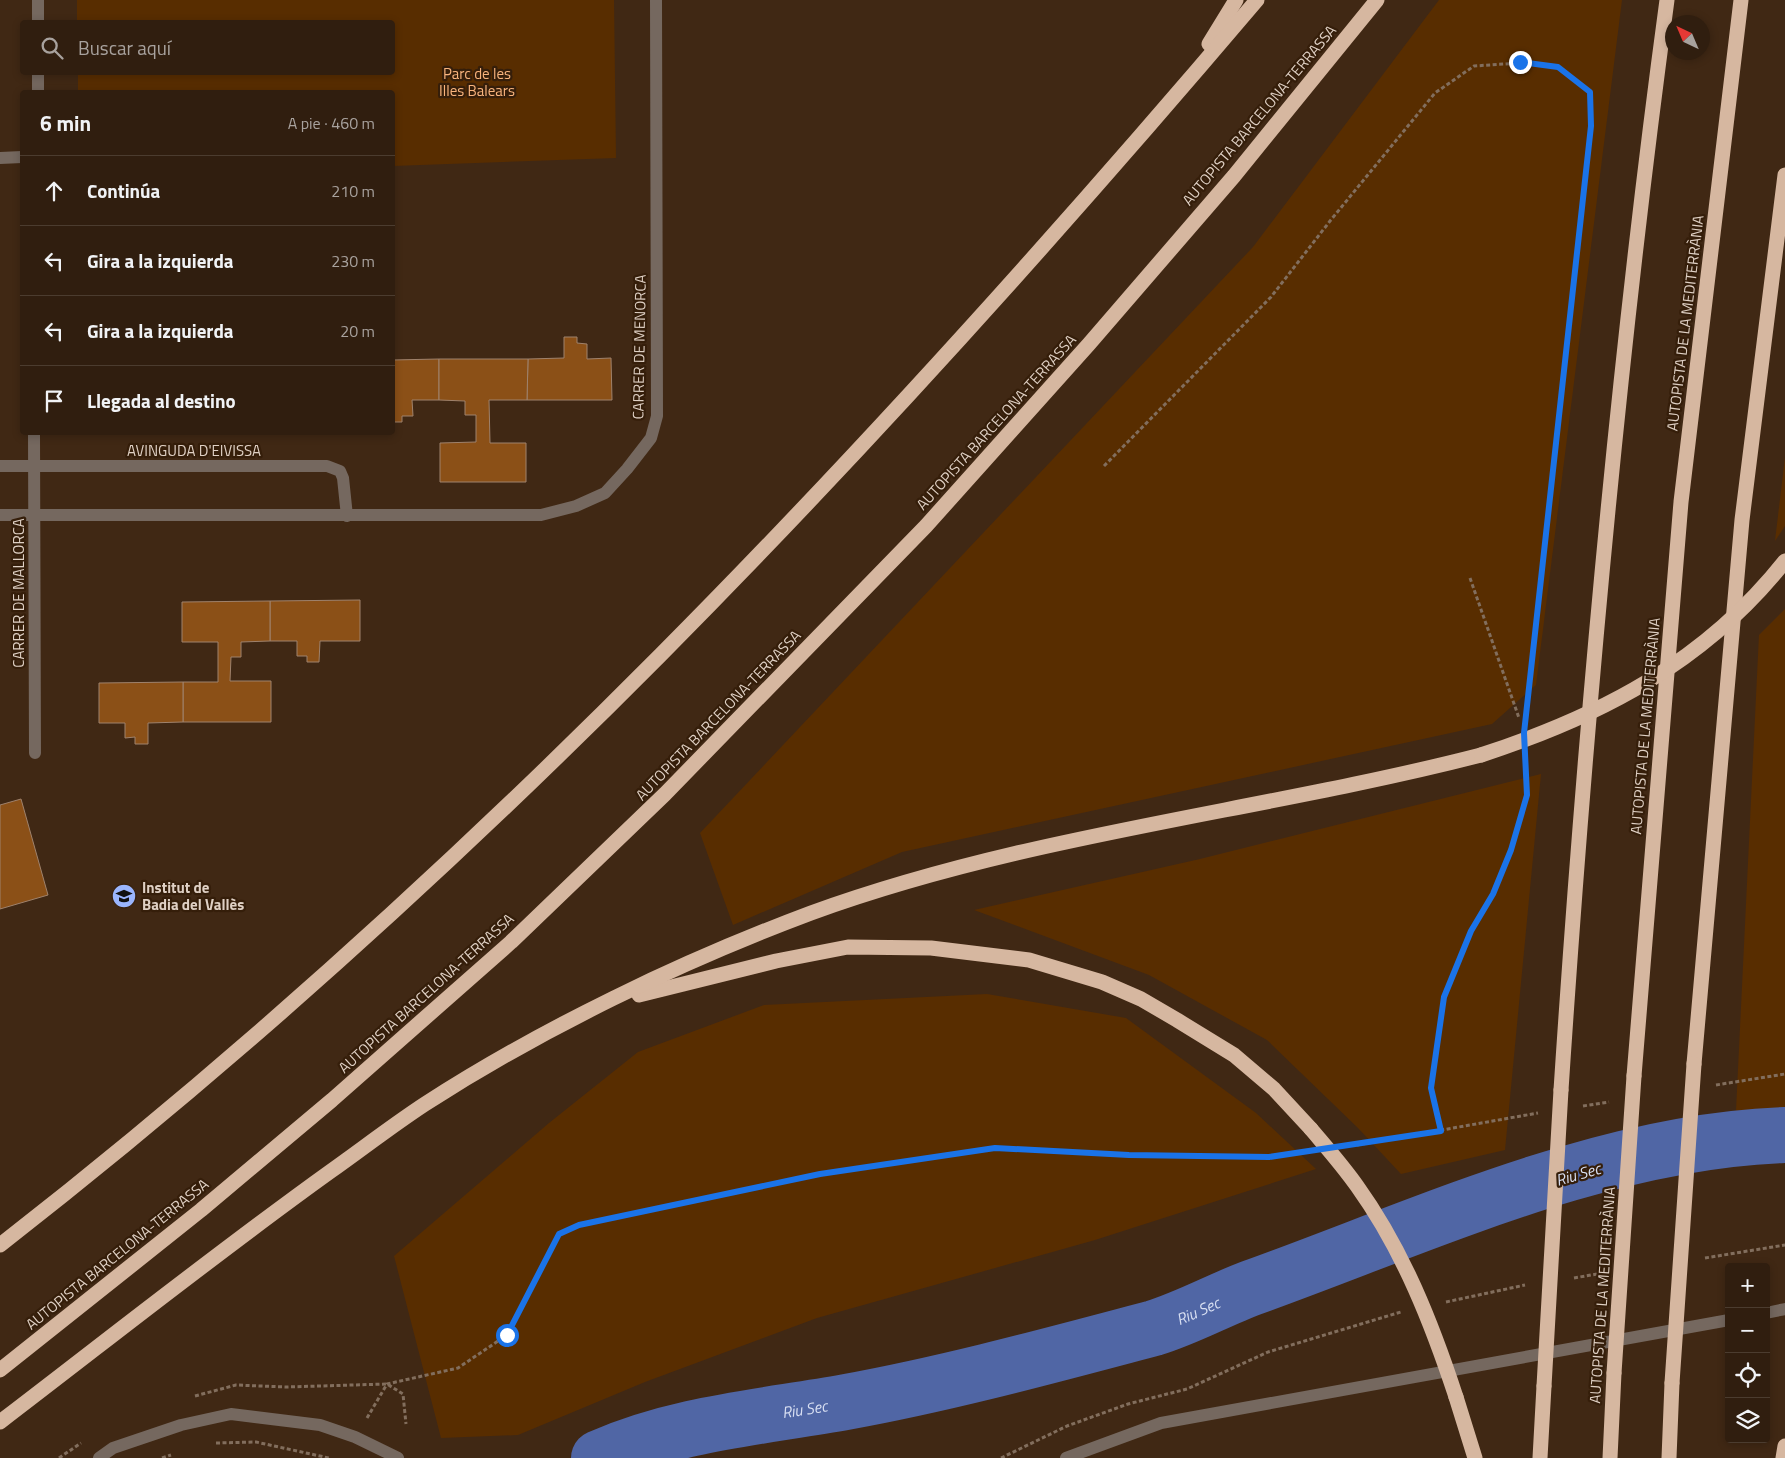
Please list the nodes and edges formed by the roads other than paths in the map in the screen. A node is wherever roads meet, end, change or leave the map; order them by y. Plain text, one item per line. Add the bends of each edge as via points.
1 (38, 0) edge
2 (656, 0) edge
3 (1236, 0) edge
4 (1257, 0) edge
5 (1377, 0) edge
6 (1666, 0) edge
7 (1741, 0) edge
8 (38, 20) edge
9 (38, 75) edge
10 (1182, 88) junction
11 (38, 90) edge
12 (20, 157) edge
13 (0, 158) edge
14 (1785, 175) edge
15 (34, 435) edge
16 (0, 466) edge
17 (34, 466) junction
18 (0, 515) edge
19 (35, 516) junction
20 (347, 516) junction
21 (1785, 561) edge
22 (35, 754) dead end
23 (604, 1004) junction
24 (0, 1245) edge
25 (1785, 1309) edge
26 (1770, 1312) edge
27 (1725, 1321) edge
28 (0, 1370) edge
29 (0, 1422) edge
30 (1785, 1446) edge
31 (392, 1455) edge
32 (99, 1458) edge
33 (1066, 1458) edge
34 (1475, 1458) edge
35 (1540, 1458) edge
36 (1610, 1458) edge
37 (1669, 1458) edge
38 (1783, 1458) edge

1 - 8 street
2 - 20 street, CARRER DE MENORCA via 657,416 651,438 605,493 576,506 541,515
3 - 10 highway
4 - 10 highway
5 - 28 highway, AUTOPISTA BARCELONA-TERRASSA via 1234,176 933,519 666,794 511,942 332,1100 201,1210
6 - 35 highway, bridge via 1607,511 1578,834
7 - 36 highway, AUTOPISTA DE LA MEDITERRÀNIA, bridge via 1681,502 1634,1076
9 - 11 street
10 - 24 highway via 863,446 584,732 287,1006 165,1111
12 - 13 street
14 - 37 highway, bridge via 1742,520 1694,1064
15 - 17 street, CARRER DE MALLORCA
16 - 17 street, AVINGUDA D'EIVISSA
17 - 19 street, CARRER DE MALLORCA
17 - 20 street, AVINGUDA D'EIVISSA via 327,466 340,471 343,478
18 - 19 street
19 - 20 street, CARRER DE MENORCA
19 - 22 street, CARRER DE MALLORCA
21 - 23 highway, bridge via 1699,648 1658,677 1603,708 1546,733 1419,771 1080,837 974,863 813,913 728,947
23 - 29 highway via 536,1038 424,1104 251,1229
23 - 34 highway, bridge via 776,961 848,948 932,948 1029,960 1102,982 1141,999 1234,1055 1274,1089 1357,1186 1410,1277 1438,1340
25 - 26 street
27 - 33 street via 1161,1423
30 - 38 highway
31 - 32 street via 320,1425 231,1414 181,1425 113,1448

